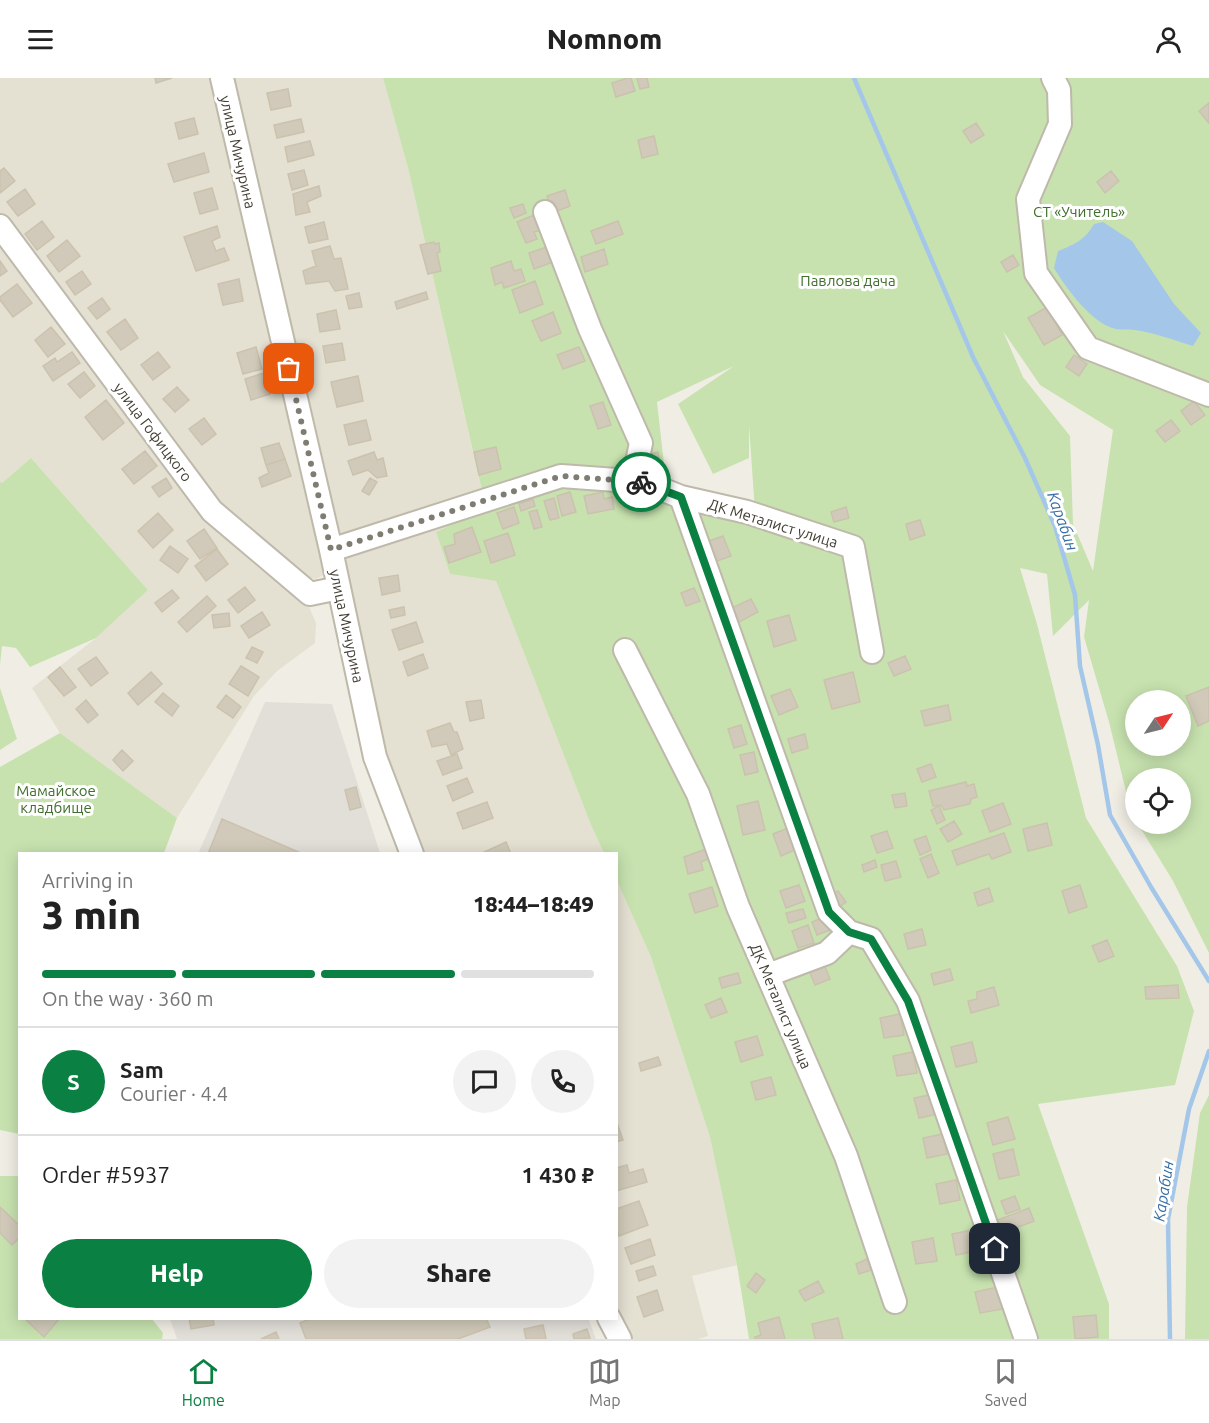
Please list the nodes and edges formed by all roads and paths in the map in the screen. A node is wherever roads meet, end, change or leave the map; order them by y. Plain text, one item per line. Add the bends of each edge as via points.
1 (222, 78) edge
2 (1053, 78) edge
3 (545, 212) dead end
4 (0, 226) edge
5 (1209, 395) edge
6 (633, 482) junction
7 (681, 497) junction
8 (331, 550) junction
9 (339, 588) junction
10 (625, 650) dead end
11 (872, 652) dead end
12 (411, 852) edge
13 (849, 932) junction
14 (768, 975) junction
15 (895, 1302) dead end
16 (610, 1320) edge
17 (620, 1339) edge
18 (1026, 1339) edge

1 - 8 street, улица Мичурина
2 - 5 street via 1059,90 1060,124 1028,199 1036,273 1088,348
3 - 6 street via 590,329 641,443
4 - 9 street, улица Гофицкого via 212,511 310,594
6 - 7 street via 644,482
6 - 8 street via 561,476
7 - 11 street, ДК Металист улица via 747,512 853,547
7 - 13 street, ДК Металист улица via 829,912
8 - 9 street, улица Мичурина
9 - 12 street, улица Мичурина via 375,757
10 - 14 street, ДК Металист улица via 698,794 738,907
13 - 14 street via 827,953
13 - 18 street, ДК Металист улица via 871,939 908,1001
14 - 15 street, ДК Металист улица via 846,1156
16 - 17 street

